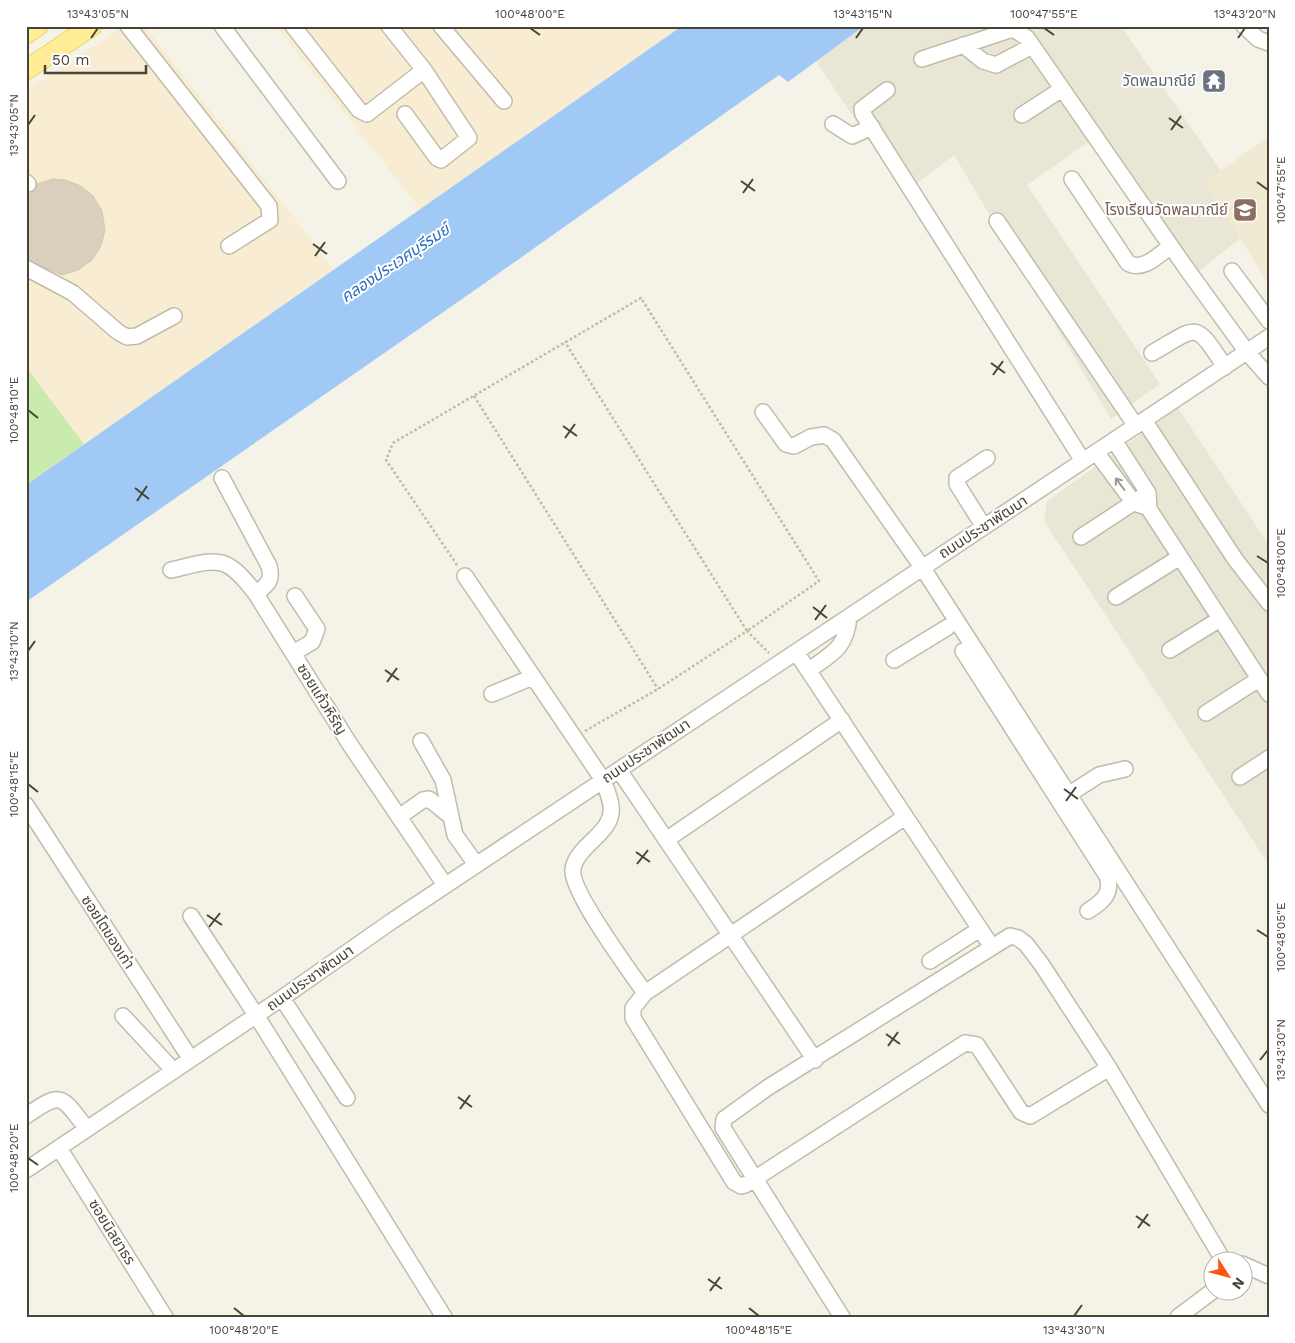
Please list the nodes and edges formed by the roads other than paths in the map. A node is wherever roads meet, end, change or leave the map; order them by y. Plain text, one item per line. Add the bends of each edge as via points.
1 (38, 26) edge
2 (92, 26) edge
3 (128, 26) edge
4 (222, 26) edge
5 (294, 26) edge
6 (389, 26) edge
7 (441, 26) edge
8 (1244, 26) edge
9 (26, 34) edge
10 (1269, 43) edge
11 (963, 45) junction
12 (1032, 46) junction
13 (922, 59) dead end
14 (26, 70) edge
15 (424, 70) junction
16 (1062, 89) junction
17 (887, 90) dead end
18 (504, 101) dead end
19 (405, 114) dead end
20 (1022, 115) dead end
21 (833, 124) dead end
22 (872, 127) junction
23 (1072, 179) dead end
24 (338, 182) dead end
25 (998, 221) dead end
26 (229, 246) dead end
27 (1171, 246) junction
28 (26, 268) edge
29 (1232, 271) dead end
30 (174, 316) dead end
31 (1269, 321) edge
32 (1269, 337) edge
33 (1152, 352) dead end
34 (1247, 352) junction
35 (1225, 366) junction
36 (1269, 377) edge
37 (763, 412) dead end
38 (1140, 423) junction
39 (1114, 440) junction
40 (1096, 452) junction
41 (987, 458) dead end
42 (1083, 461) junction
43 (222, 478) dead end
44 (1148, 493) junction
45 (1134, 502) junction
46 (1149, 509) junction
47 (984, 527) junction
48 (1082, 536) dead end
49 (1180, 557) junction
50 (171, 570) dead end
51 (918, 570) junction
52 (465, 576) road end
53 (256, 594) junction
54 (295, 596) dead end
55 (1116, 598) dead end
56 (1269, 603) edge
57 (849, 617) junction
58 (1220, 619) junction
59 (948, 627) junction
60 (1170, 650) dead end
61 (796, 652) junction
62 (293, 653) junction
63 (894, 660) dead end
64 (809, 670) junction
65 (532, 677) junction
66 (1259, 679) junction
67 (492, 694) dead end
68 (1269, 694) edge
69 (1206, 713) dead end
70 (842, 720) junction
71 (421, 741) dead end
72 (1269, 758) edge
73 (1125, 769) dead end
74 (619, 770) junction
75 (1240, 777) dead end
76 (603, 780) junction
77 (1068, 795) junction
78 (26, 805) edge
79 (399, 816) junction
80 (450, 816) junction
81 (905, 817) junction
82 (666, 840) junction
83 (476, 864) junction
84 (445, 885) junction
85 (1088, 911) dead end
86 (191, 916) dead end
87 (980, 929) junction
88 (730, 935) junction
89 (992, 947) junction
90 (930, 962) dead end
91 (645, 994) junction
92 (282, 998) junction
93 (256, 1015) junction
94 (123, 1016) dead end
95 (190, 1058) junction
96 (815, 1060) junction
97 (1110, 1068) junction
98 (173, 1070) junction
99 (347, 1098) dead end
100 (1269, 1105) edge
101 (26, 1116) edge
102 (87, 1130) junction
103 (59, 1148) junction
104 (27, 1169) edge
105 (754, 1179) junction
106 (1220, 1250) edge
107 (1252, 1268) edge
108 (1269, 1276) edge
109 (1202, 1299) edge
110 (165, 1317) edge
111 (444, 1317) edge
112 (842, 1317) edge
113 (1178, 1317) edge

1 - 9 main road
2 - 14 main road
3 - 26 street via 269,206 270,220
4 - 24 street
5 - 15 street via 359,110 368,114
6 - 15 street
7 - 18 street
8 - 10 street via 1258,39
11 - 12 street via 1010,30 1020,32
11 - 12 street via 983,61 996,65
11 - 13 street
12 - 16 street
15 - 19 street via 469,138 441,160
16 - 20 street
16 - 27 street
17 - 22 street via 862,109
21 - 22 street via 852,136
22 - 42 street
23 - 27 street via 1128,263 1141,267
25 - 38 street
27 - 34 street
28 - 30 street via 73,293 127,337 137,336
29 - 31 street
32 - 34 street, ถนนประชาพัฒนา
33 - 35 street via 1191,331 1198,331
34 - 35 street, ถนนประชาพัฒนา
34 - 36 street
35 - 38 street, ถนนประชาพัฒนา
37 - 51 street via 786,444 794,446 824,435 833,440
38 - 39 street, ถนนประชาพัฒนา
38 - 56 street via 1235,560
39 - 40 street, ถนนประชาพัฒนา
39 - 44 street
40 - 42 street, ถนนประชาพัฒนา
45 -> 40 street
41 - 47 street via 957,478 957,484
42 - 47 street, ถนนประชาพัฒนา
43 - 53 street via 269,566 272,577 269,584
44 - 45 street
44 - 46 street
45 - 46 street
45 - 48 street
46 - 49 street
47 - 51 street, ถนนประชาพัฒนา
49 - 55 street
49 - 58 street
50 - 53 street, ซอยแก้วหิรัญ via 206,562 227,563 241,573
51 - 57 street, ถนนประชาพัฒนา
51 - 59 street
51 - 77 street
52 - 65 street
53 - 62 street, ซอยแก้วหิรัญ
54 - 62 street via 317,629 312,642
57 - 61 street, ถนนประชาพัฒนา
57 - 64 street via 845,639 838,649
58 - 60 street
58 - 66 street
59 - 63 street
59 - 85 street via 1107,876 1109,890 1106,897
61 - 64 street
61 - 74 street, ถนนประชาพัฒนา
62 - 79 street, ซอยแก้วหิรัญ
64 - 70 street
65 - 67 street
65 - 76 street
66 - 68 street
66 - 69 street
70 - 81 street
70 - 82 street
71 - 80 street via 443,780
72 - 75 street
73 - 77 street via 1099,774
74 - 76 street, ถนนประชาพัฒนา
74 - 82 street
76 - 83 street, ถนนประชาพัฒนา
76 - 91 street via 612,804 612,815 603,830 576,856 572,870 576,886
77 - 100 street
78 - 95 street, ซอยโตของเก่า
79 - 80 street via 429,799
79 - 84 street, ซอยแก้วหิรัญ
80 - 83 street via 455,835
81 - 87 street
81 - 88 street
82 - 88 street
83 - 84 street, ถนนประชาพัฒนา
84 - 92 street, ถนนประชาพัฒนา
86 - 93 street
87 - 89 street
87 - 90 street
88 - 91 street
88 - 96 street
89 - 96 street
89 - 97 street via 1010,936 1026,944
91 - 105 street via 633,1008 633,1018 734,1182 740,1186
92 - 93 street, ถนนประชาพัฒนา
92 - 99 street
93 - 95 street, ถนนประชาพัฒนา
93 - 111 street
94 - 98 street
95 - 98 street, ถนนประชาพัฒนา
96 - 105 street via 767,1088 724,1119 723,1128
97 - 105 street via 1026,1116 977,1045 965,1043
97 - 106 street
98 - 102 street, ถนนประชาพัฒนา
101 - 102 street via 58,1099 66,1102
102 - 103 street, ถนนประชาพัฒนา
103 - 104 street, ถนนประชาพัฒนา
103 - 110 street, ซอยนิลยาธร
105 - 112 street
107 - 108 street
109 - 113 street

